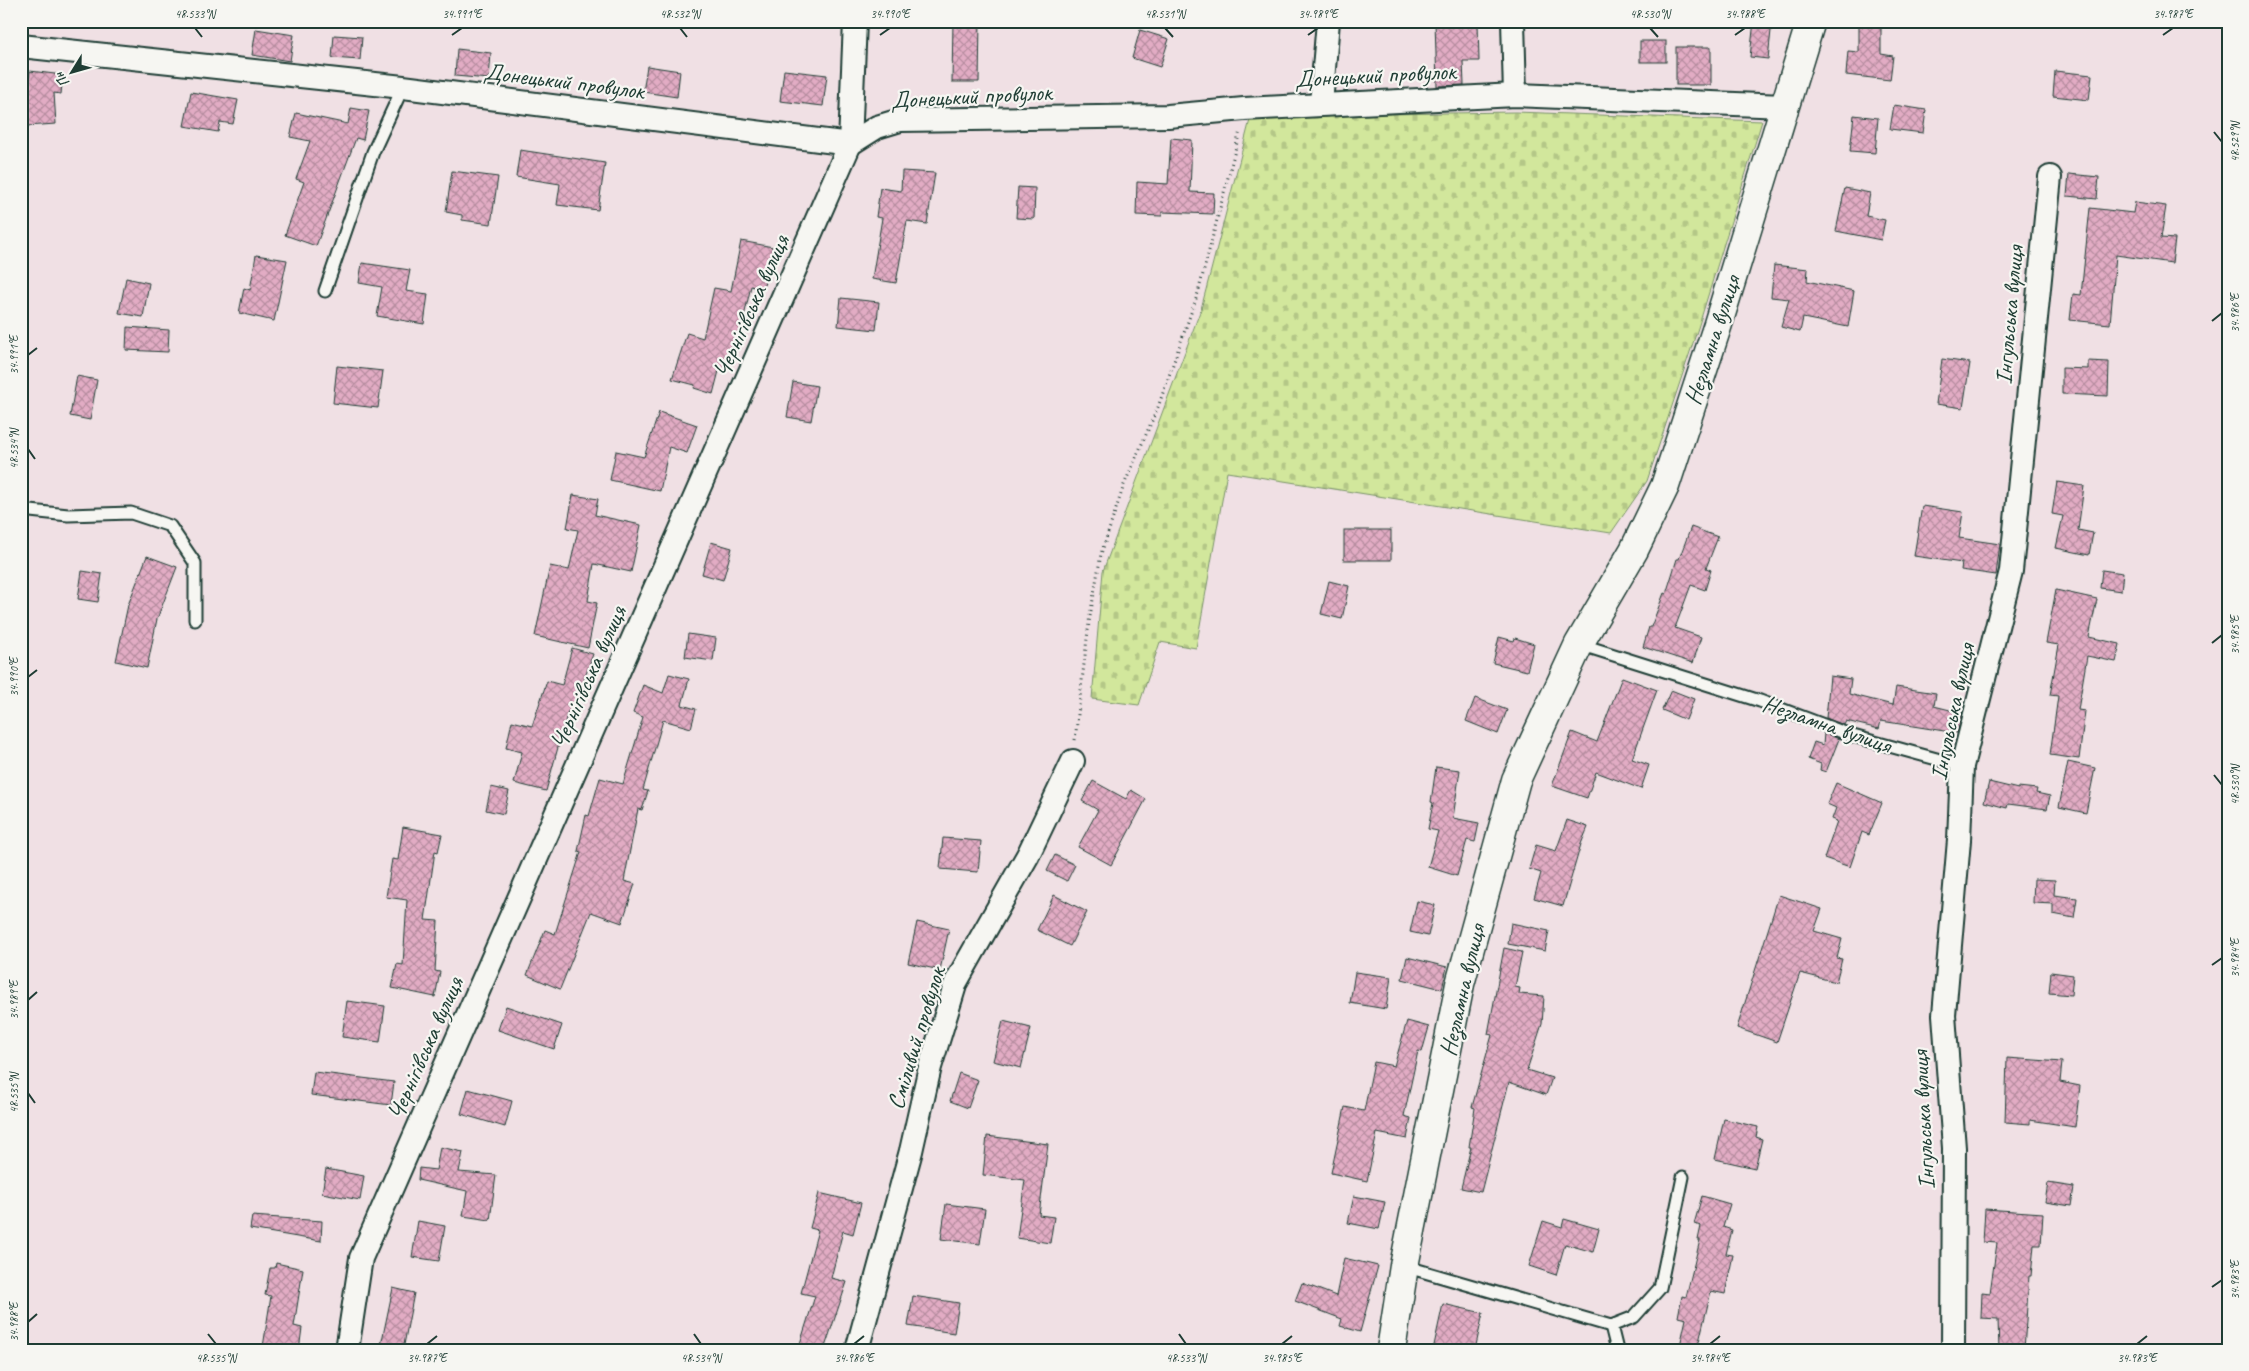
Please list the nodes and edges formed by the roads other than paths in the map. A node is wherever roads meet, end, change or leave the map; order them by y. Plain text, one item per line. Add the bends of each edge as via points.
1 (855, 21) edge
2 (1328, 21) edge
3 (1513, 21) edge
4 (1811, 21) edge
5 (21, 46) edge
6 (403, 87) junction
7 (1515, 95) junction
8 (1321, 104) junction
9 (1784, 106) junction
10 (850, 144) junction
11 (2050, 177) dead end
12 (325, 291) dead end
13 (21, 510) edge
14 (195, 620) dead end
15 (1579, 644) junction
16 (1073, 761) road end
17 (1962, 766) junction
18 (1683, 1176) dead end
19 (1404, 1266) junction
20 (1611, 1326) junction
21 (347, 1350) edge
22 (857, 1350) edge
23 (1390, 1350) edge
24 (1617, 1350) edge
25 (1953, 1350) edge

1 - 10 street, Чернігівська вулиця
2 - 8 street
3 - 7 street
4 - 9 street, Незламна вулиця
5 - 6 street, Донецький провулок
6 - 10 street, Донецький провулок
6 - 12 lane via 373,152
7 - 8 street, Донецький провулок
7 - 9 street, Донецький провулок
8 - 10 street, Донецький провулок via 1168,116 900,120 877,127
9 - 15 street, Незламна вулиця via 1665,486 1634,550
10 - 21 street, Чернігівська вулиця via 361,1258
11 - 17 street, Інгульська вулиця via 2011,571
13 - 14 lane via 68,516 132,513 170,526 195,563
15 - 17 lane, Незламна вулиця via 1760,701 1853,736
15 - 19 street, Незламна вулиця via 1516,780 1460,984
16 - 22 street, Сміливий провулок via 1028,855 956,982 930,1066 912,1150
17 - 25 street, Інгульська вулиця via 1944,1014 1954,1148
18 - 20 lane via 1660,1288 1634,1317
19 - 20 lane
19 - 23 street, Незламна вулиця
20 - 24 lane

